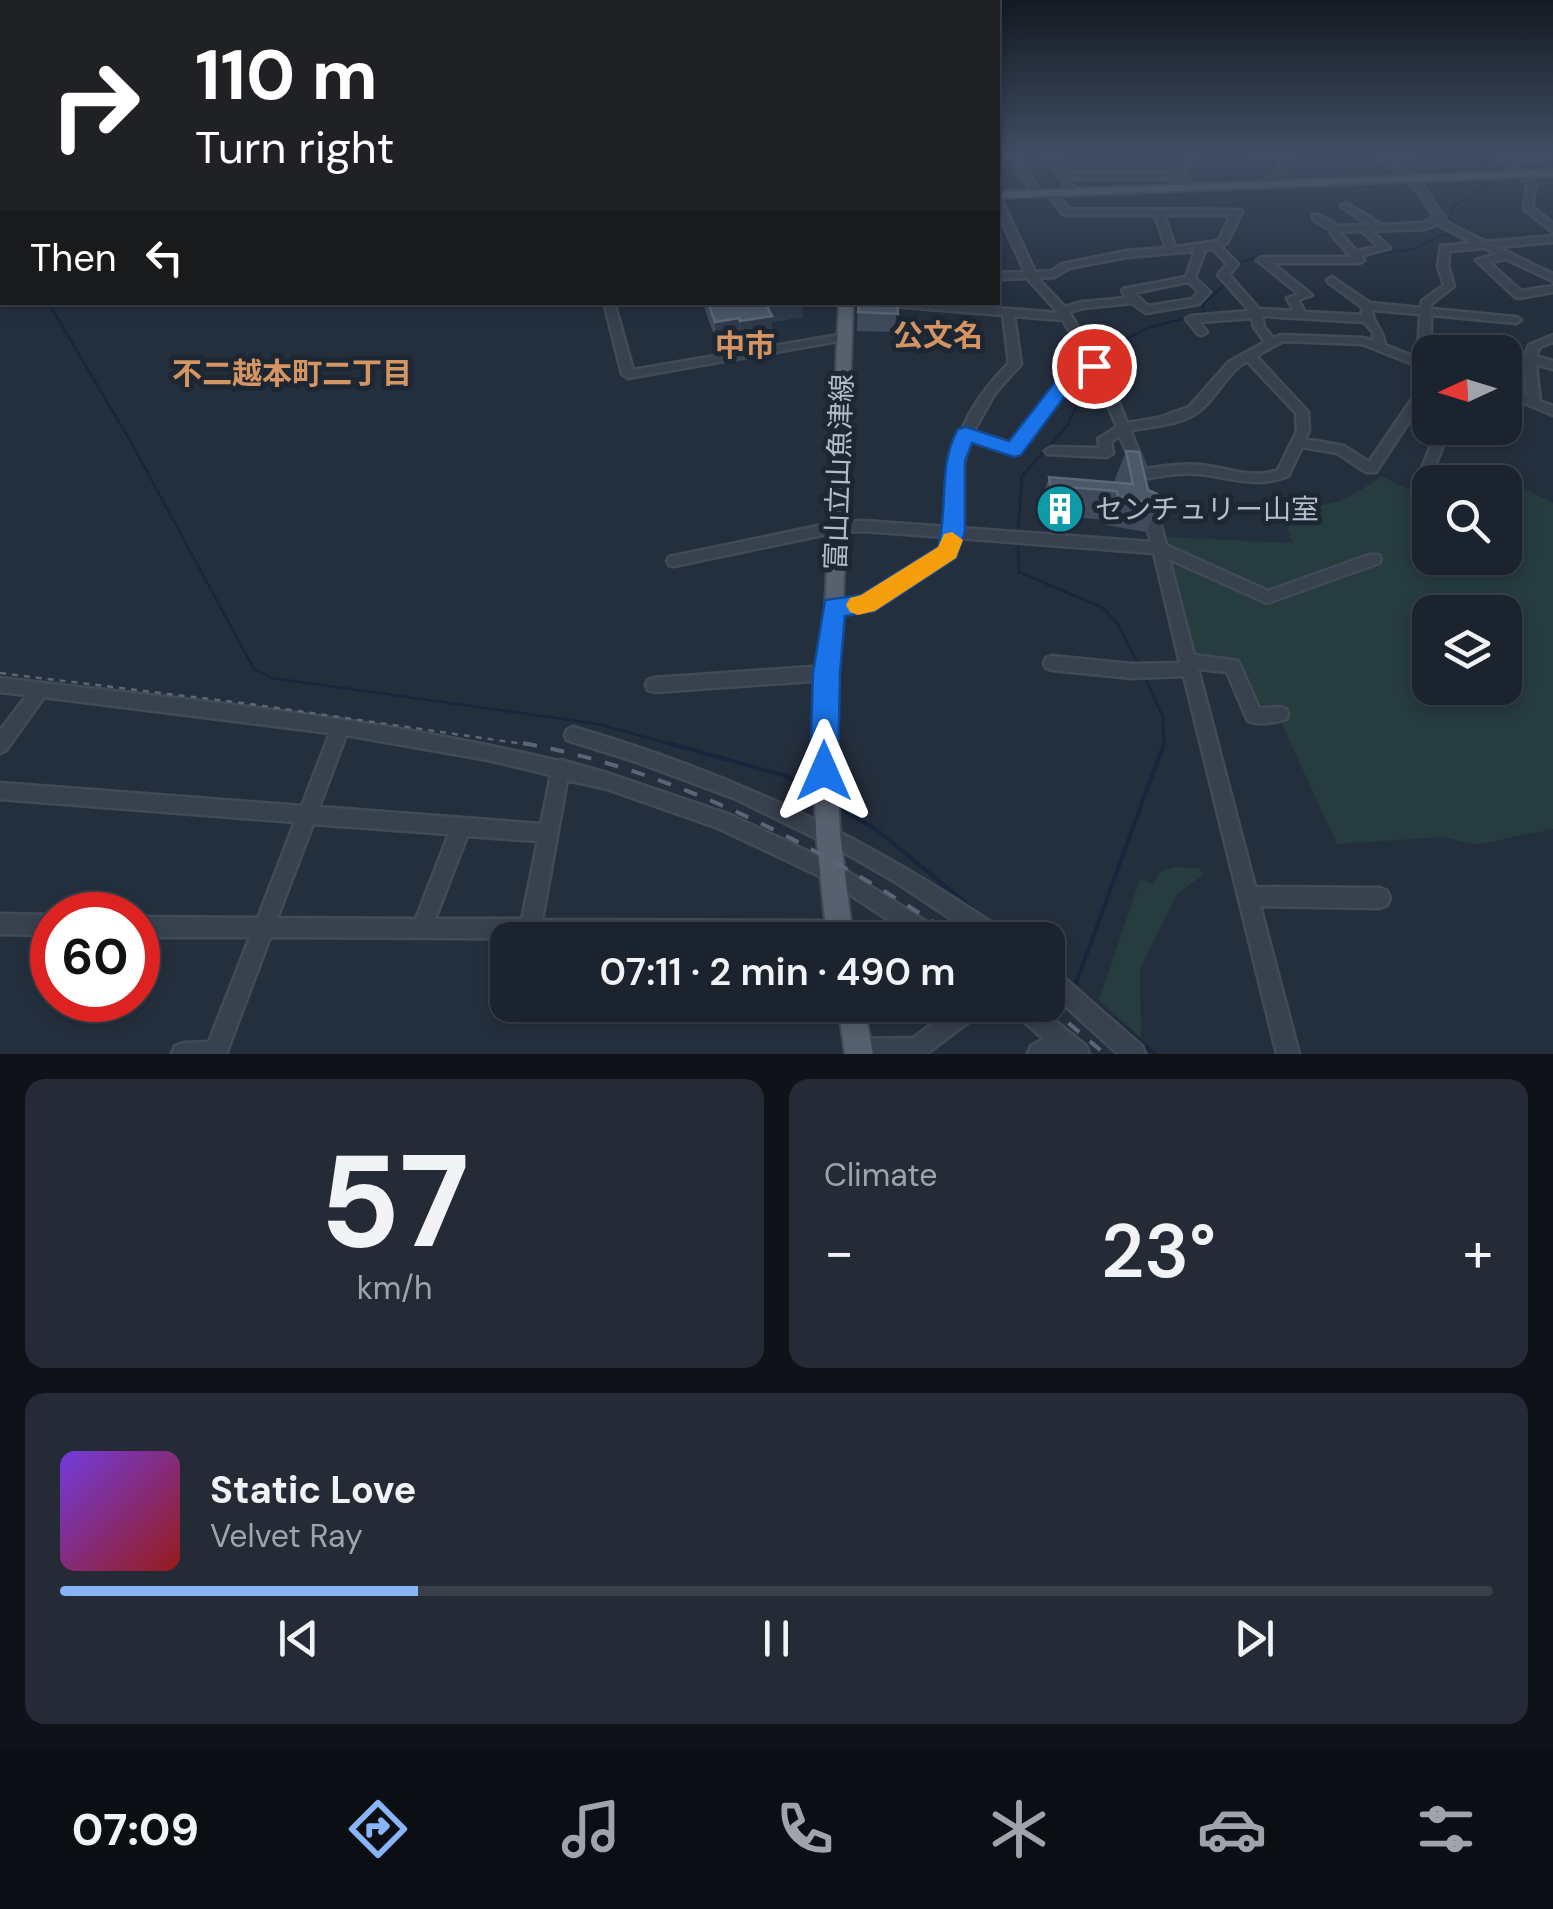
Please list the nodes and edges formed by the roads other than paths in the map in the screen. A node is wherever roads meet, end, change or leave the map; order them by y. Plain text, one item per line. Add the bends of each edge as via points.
1 (1057, 201) edge
2 (1143, 201) edge
3 (1427, 201) edge
4 (1528, 201) edge
5 (1000, 203) edge
6 (1346, 206) dead end
7 (1154, 213) junction
8 (1316, 218) dead end
9 (1440, 218) junction
10 (1364, 228) junction
11 (1380, 228) junction
12 (1336, 229) junction
13 (1553, 229) edge
14 (1553, 238) edge
15 (1201, 246) junction
16 (1215, 246) junction
17 (1485, 246) junction
18 (1171, 248) junction
19 (1355, 254) junction
20 (1506, 256) junction
21 (1032, 274) junction
22 (1000, 276) edge
23 (1190, 278) junction
24 (1553, 278) edge
25 (1332, 280) dead end
26 (1553, 289) edge
27 (1134, 300) junction
28 (610, 305) edge
29 (846, 305) edge
30 (914, 305) edge
31 (1367, 312) junction
32 (1423, 312) junction
33 (1008, 313) junction
34 (1256, 313) junction
35 (1065, 314) junction
36 (1301, 315) junction
37 (1516, 320) dead end
38 (1202, 332) dead end
39 (1424, 335) edge
40 (844, 337) junction
41 (1552, 339) edge
42 (1270, 342) junction
43 (1379, 346) junction
44 (1249, 356) junction
45 (1530, 358) junction
46 (1412, 359) edge
47 (1553, 365) edge
48 (1094, 366) junction
49 (1522, 399) edge
50 (1534, 404) junction
51 (1553, 411) edge
52 (1412, 412) edge
53 (1126, 427) junction
54 (966, 434) junction
55 (1298, 442) junction
56 (1050, 451) dead end
57 (1142, 474) junction
58 (837, 526) junction
59 (954, 532) junction
60 (1158, 548) junction
61 (1374, 560) dead end
62 (674, 561) dead end
63 (834, 607) junction
64 (1052, 663) dead end
65 (1188, 665) junction
66 (826, 673) junction
67 (0, 685) edge
68 (654, 685) dead end
69 (40, 690) junction
70 (1280, 714) dead end
71 (340, 729) junction
72 (573, 734) dead end
73 (0, 746) edge
74 (560, 768) junction
75 (0, 792) edge
76 (306, 815) junction
77 (461, 827) junction
78 (828, 833) junction
79 (547, 834) junction
80 (834, 875) junction
81 (1248, 896) junction
82 (1380, 898) dead end
83 (531, 922) edge
84 (838, 922) edge
85 (908, 922) edge
86 (975, 922) edge
87 (0, 924) edge
88 (30, 925) edge
89 (160, 928) edge
90 (260, 930) junction
91 (420, 930) junction
92 (490, 930) edge
93 (1065, 991) edge
94 (854, 1022) edge
95 (952, 1022) edge
96 (1040, 1022) edge
97 (1073, 1050) edge
98 (859, 1052) edge
99 (215, 1053) edge
100 (183, 1054) edge
101 (1039, 1054) edge
102 (1134, 1054) edge
103 (1288, 1054) edge

1 - 7 street via 1066,212
2 - 7 street
3 - 9 street
4 - 13 street
5 - 21 street
6 - 11 street
7 - 16 street via 1237,212
7 - 18 street
8 - 12 street
9 - 11 street via 1425,226
9 - 17 street
10 - 11 street
10 - 12 street
10 - 19 street via 1384,248
12 - 19 street
14 - 17 street
15 - 16 street
15 - 18 street
15 - 23 street
16 - 34 street via 1233,264 1223,276
17 - 20 street
17 - 32 street via 1444,248 1449,286
18 - 21 street
19 - 36 street via 1359,260 1346,262 1262,260 1307,295 1292,298
20 - 24 street
20 - 26 street via 1482,260 1519,295
21 - 22 street
21 - 35 street
23 - 27 street via 1126,291
23 - 27 street via 1206,292 1195,302 1146,310
25 - 31 street
27 - 35 street via 1082,304
28 - 40 street via 628,374
29 - 40 main road, 富山立山魚津線
30 - 33 street
31 - 32 street
31 - 36 street
31 - 43 street
32 - 37 street
32 - 39 street
33 - 35 street
33 - 54 street via 1014,364
34 - 36 street
34 - 38 street via 1191,319
34 - 42 street
35 - 48 street
40 - 58 main road, 富山立山魚津線
41 - 45 street via 1535,345
42 - 43 street via 1314,338
42 - 44 street
43 - 46 street
44 - 53 street via 1222,374 1193,410
44 - 55 street via 1302,412
45 - 47 street
45 - 50 street
48 - 53 street
48 - 54 street via 1073,371 1014,450
49 - 50 street
50 - 51 street
52 - 55 street via 1371,469 1340,450
53 - 56 street via 1104,440 1106,454
53 - 57 street
54 - 59 street via 955,461
55 - 57 street via 1278,477 1190,469
57 - 60 street
58 - 59 street
58 - 62 street
58 - 63 main road, 富山立山魚津線
59 - 60 street
59 - 63 street via 948,552 866,604
60 - 61 street via 1267,597
60 - 65 street
63 - 66 main road, 富山立山魚津線
64 - 65 street via 1131,671
65 - 70 street via 1232,666 1254,716
65 - 81 street
66 - 68 street
66 - 78 main road, 富山立山魚津線
67 - 69 street
69 - 71 street
69 - 73 street
71 - 74 street via 494,750
71 - 76 street
72 - 78 street via 646,754
74 - 79 street
74 - 80 street via 741,825
75 - 76 street
76 - 77 street
76 - 90 street
77 - 79 street
77 - 91 street
78 - 80 main road, 富山立山魚津線
78 - 86 street
79 - 83 street
80 - 84 main road, 富山立山魚津線
80 - 85 street
81 - 82 street
81 - 103 street
87 - 88 street
89 - 90 street
90 - 91 street
90 - 99 street
91 - 92 street
93 - 102 street
94 - 98 main road
95 - 98 street via 916,1048
96 - 97 street
97 - 101 street
99 - 100 street

